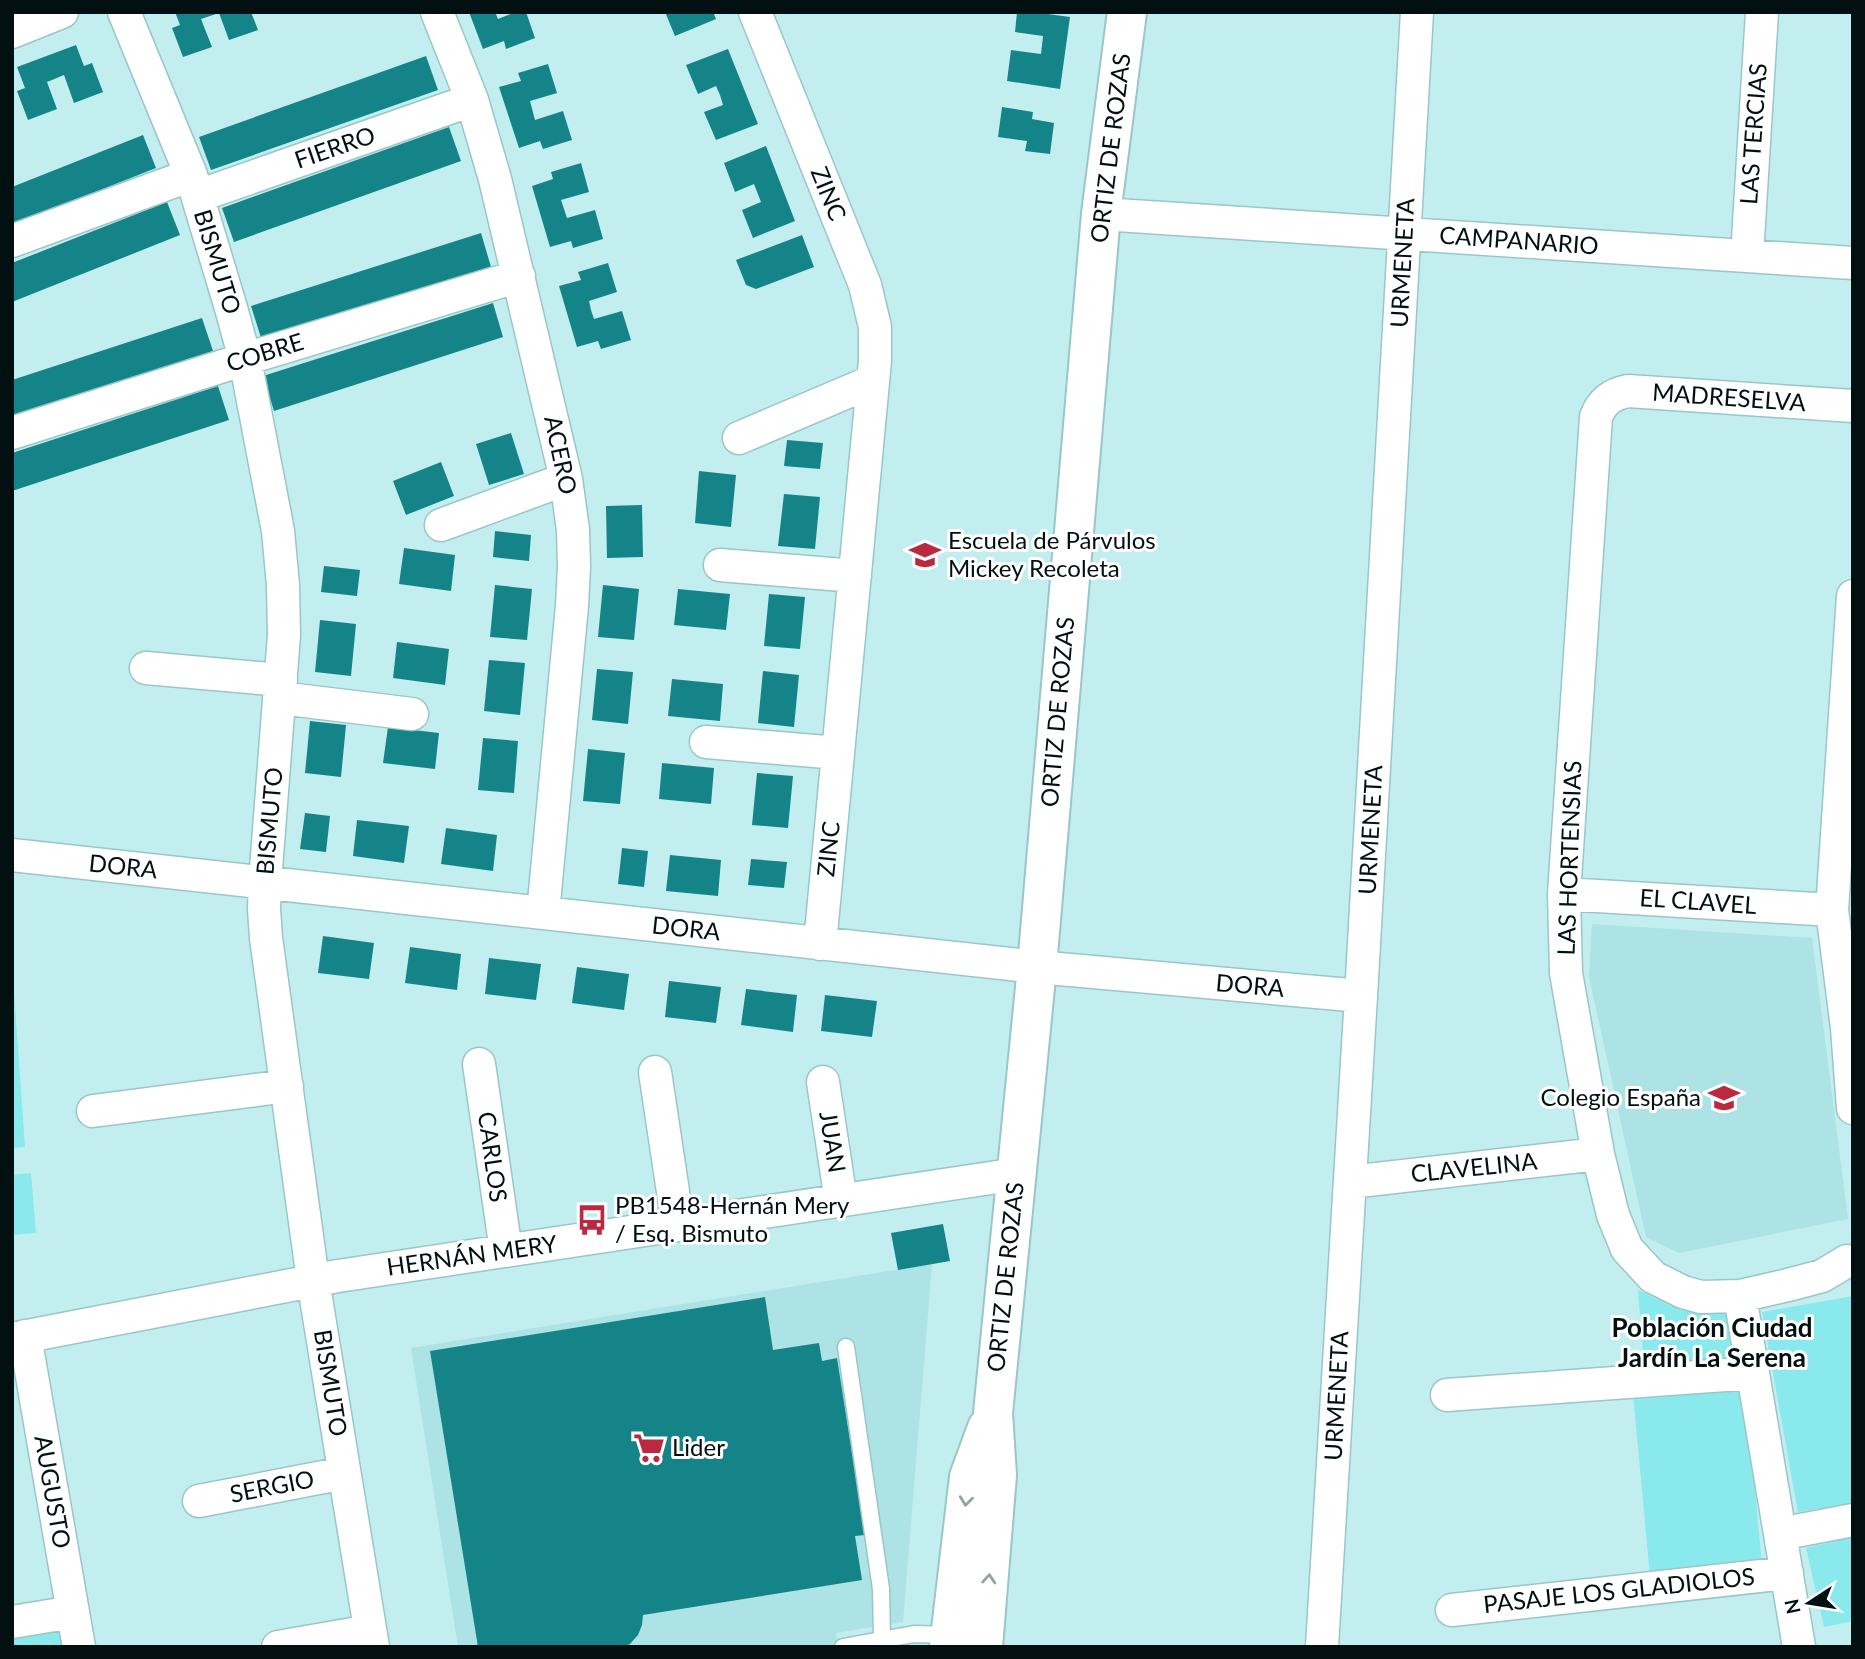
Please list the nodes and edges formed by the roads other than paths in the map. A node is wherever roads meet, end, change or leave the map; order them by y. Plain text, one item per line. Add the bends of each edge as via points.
1 (62, 12) edge
2 (124, 12) edge
3 (437, 12) edge
4 (755, 12) edge
5 (1128, 12) edge
6 (1417, 12) edge
7 (1762, 12) edge
8 (12, 32) edge
9 (472, 100) junction
10 (194, 186) junction
11 (1101, 214) junction
12 (1405, 234) junction
13 (12, 242) edge
14 (1747, 256) junction
15 (1853, 262) edge
16 (519, 276) junction
17 (246, 359) junction
18 (873, 381) junction
19 (1607, 399) joint
20 (1853, 406) edge
21 (12, 433) edge
22 (739, 438) dead end
23 (566, 479) junction
24 (441, 525) dead end
25 (720, 565) dead end
26 (855, 576) junction
27 (1853, 596) edge
28 (146, 668) dead end
29 (281, 689) junction
30 (412, 714) dead end
31 (706, 742) dead end
32 (838, 753) junction
33 (12, 855) edge
34 (265, 882) junction
35 (1564, 894) junction
36 (1832, 910) junction
37 (543, 913) junction
38 (820, 944) junction
39 (1037, 967) junction
40 (1361, 996) junction
41 (1850, 1027) edge
42 (479, 1064) dead end
43 (655, 1072) dead end
44 (823, 1082) dead end
45 (287, 1086) junction
46 (1853, 1108) edge
47 (93, 1111) dead end
48 (1598, 1154) junction
49 (1017, 1174) junction
50 (1350, 1182) junction
51 (841, 1201) junction
52 (678, 1225) junction
53 (506, 1251) junction
54 (1851, 1257) edge
55 (313, 1280) junction
56 (1740, 1296) junction
57 (19, 1338) edge
58 (846, 1347) dead end
59 (1754, 1374) junction
60 (1447, 1395) dead end
61 (344, 1473) junction
62 (199, 1501) dead end
63 (1853, 1520) edge
64 (1780, 1534) junction
65 (1787, 1573) junction
66 (1452, 1610) dead end
67 (73, 1612) junction
68 (12, 1622) edge
69 (371, 1639) edge
70 (882, 1639) junction
71 (965, 1644) edge
72 (79, 1647) edge
73 (278, 1647) edge
74 (843, 1647) edge
75 (1322, 1647) edge
76 (1799, 1647) edge

1 - 8 street
2 - 10 street, BISMUTO
3 - 9 street, ACERO
4 - 18 street, ZINC via 865,285 875,327
5 - 11 street, ORTIZ DE ROZAS
6 - 12 street, URMENETA
7 - 14 street, LAS TERCIAS
9 - 10 street, FIERRO
9 - 16 street, ACERO
10 - 13 street, FIERRO
10 - 17 street, BISMUTO
11 - 12 street, CAMPANARIO
11 - 39 street, ORTIZ DE ROZAS
12 - 14 street, CAMPANARIO
12 - 40 street, URMENETA
14 - 15 street, CAMPANARIO
16 - 17 street, COBRE
16 - 23 street, ACERO
17 - 21 street, COBRE
17 - 29 street, BISMUTO via 284,584
18 - 22 street
18 - 26 street, ZINC
19 - 20 street, MADRESELVA via 1628,391
19 - 35 street, LAS HORTENSIAS via 1596,417
23 - 24 street
23 - 37 street, ACERO via 573,530 572,606
25 - 26 street
26 - 32 street, ZINC
27 - 36 street
28 - 29 street
29 - 30 street
29 - 34 street, BISMUTO
31 - 32 street
32 - 38 street, ZINC
33 - 34 street, DORA
34 - 37 street, DORA
34 - 45 street, BISMUTO via 267,938
35 - 36 street, EL CLAVEL
35 - 48 street, LAS HORTENSIAS via 1566,973
36 - 41 street
37 - 38 street, DORA
38 - 39 street, DORA
39 - 40 street, DORA
39 - 49 street, ORTIZ DE ROZAS
40 - 50 street, URMENETA
41 - 46 street
42 - 53 street, CARLOS
43 - 52 street
44 - 51 street, JUAN
45 - 47 street
45 - 55 street, BISMUTO
48 - 50 street, CLAVELINA
48 - 56 street, LAS HORTENSIAS via 1627,1249 1653,1277 1701,1297
49 - 51 street, HERNÁN MERY
49 - 71 street, ORTIZ DE ROZAS via 993,1413 969,1477
50 - 75 street, URMENETA
51 - 52 street, HERNÁN MERY
52 - 53 street, HERNÁN MERY
53 - 55 street, HERNÁN MERY
54 - 56 street, LAS HORTENSIAS via 1822,1276
55 - 57 street, HERNÁN MERY
55 - 61 street, BISMUTO
56 - 59 street
57 - 67 street, AUGUSTO
58 - 70 lane via 881,1589
59 - 60 street
59 - 64 street
61 - 62 street, SERGIO
61 - 69 street, BISMUTO
63 - 64 street
64 - 65 street
65 - 66 street, PASAJE LOS GLADIOLOS
65 - 76 street
67 - 68 street
67 - 72 street, AUGUSTO
69 - 73 street
70 - 71 lane via 914,1633
70 - 74 lane

